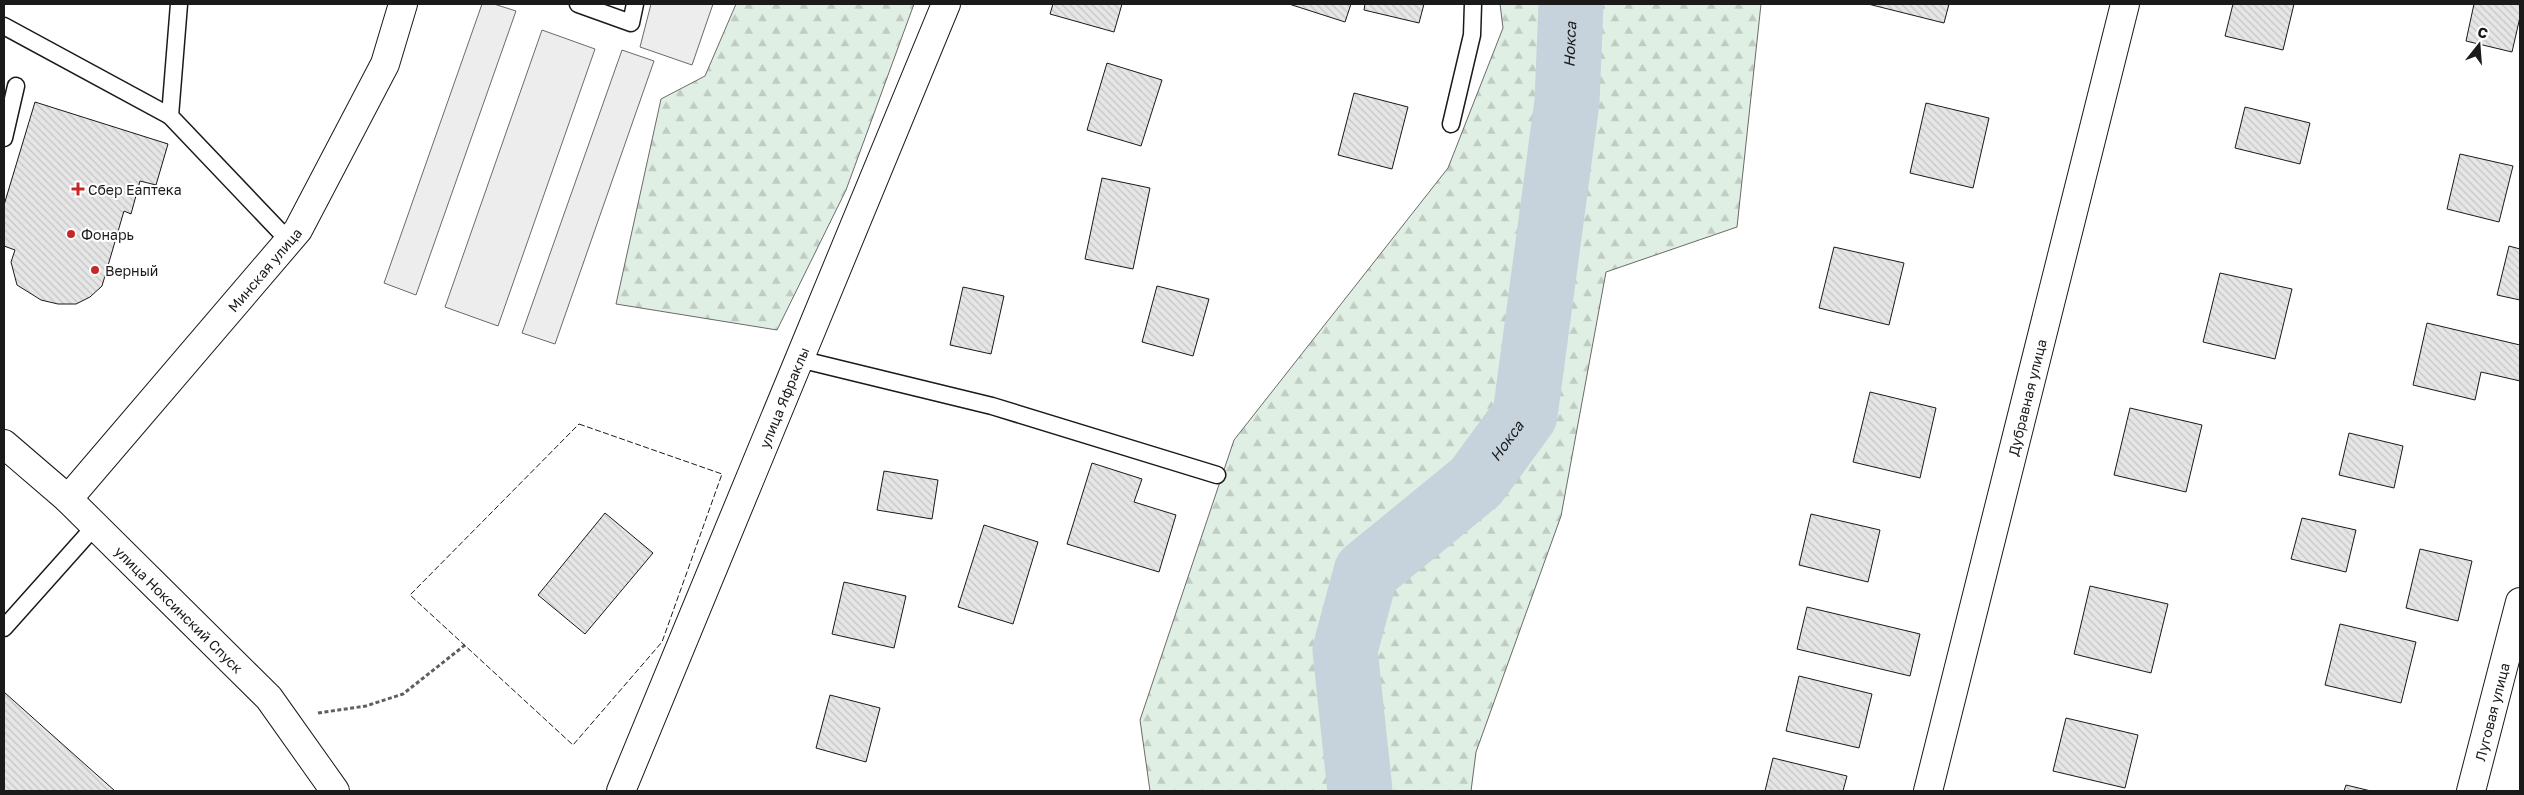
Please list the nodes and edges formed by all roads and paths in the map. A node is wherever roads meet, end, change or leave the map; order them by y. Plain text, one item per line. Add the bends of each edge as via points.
1 (180, 4) edge
2 (403, 4) edge
3 (578, 4) edge
4 (635, 4) edge
5 (946, 4) edge
6 (1473, 4) edge
7 (2125, 4) edge
8 (4, 26) edge
9 (16, 86) dead end
10 (170, 116) junction
11 (1451, 124) dead end
12 (4, 138) edge
13 (288, 241) junction
14 (799, 359) junction
15 (4, 444) edge
16 (1217, 475) dead end
17 (68, 499) junction
18 (95, 526) junction
19 (2520, 602) edge
20 (4, 628) edge
21 (465, 645) dead end
22 (283, 718) junction
23 (335, 791) edge
24 (621, 791) edge
25 (1928, 791) edge
26 (2471, 791) edge

1 - 10 lane
2 - 13 street, Минская улица via 385,64 298,230
3 - 4 lane via 631,23
5 - 14 street, улица Яфраклы
6 - 11 lane via 1472,35
7 - 25 street, Дубравная улица
8 - 10 lane
9 - 12 lane
10 - 13 lane
13 - 17 street, Минская улица
14 - 16 lane via 992,406
14 - 24 street, улица Яфраклы
15 - 17 street, улица Ноксинский Спуск
17 - 18 street, улица Ноксинский Спуск
18 - 20 lane
18 - 22 street, улица Ноксинский Спуск via 269,698
19 - 26 street, Луговая улица
21 - 22 path via 403,694 366,706
22 - 23 street, улица Ноксинский Спуск

